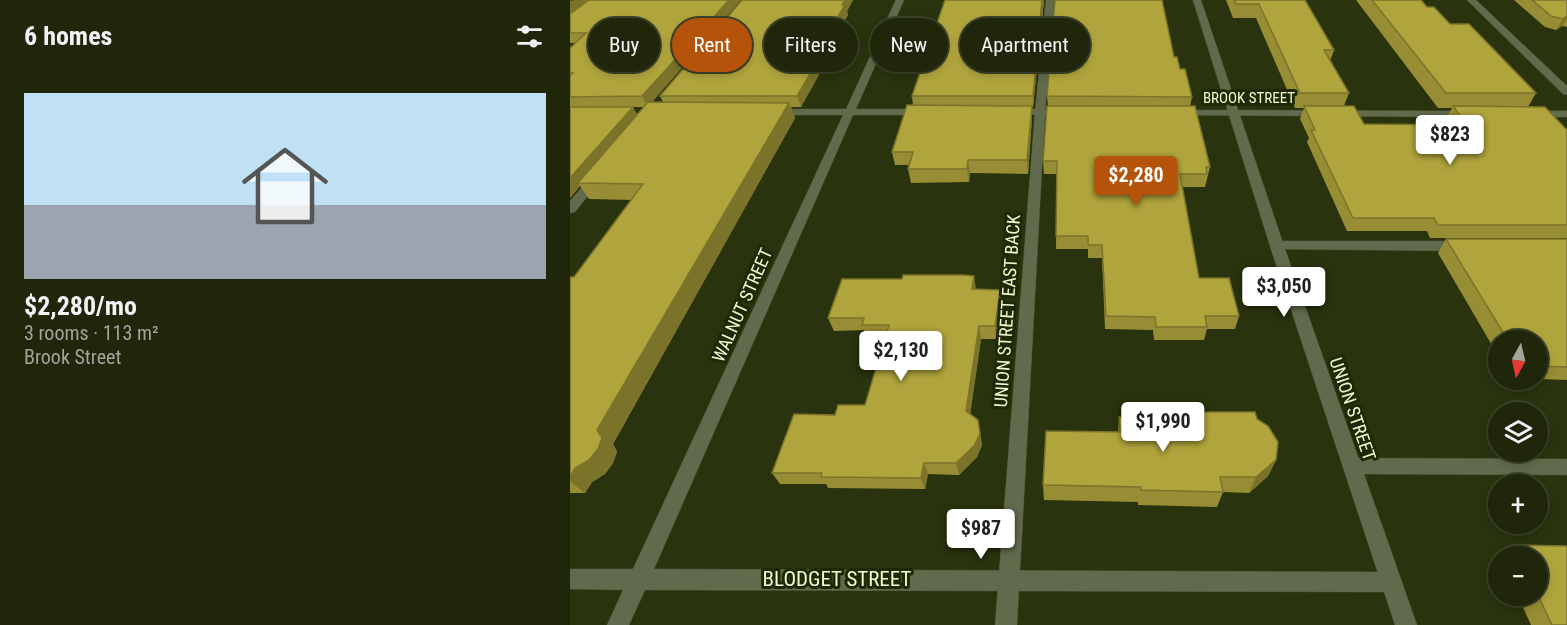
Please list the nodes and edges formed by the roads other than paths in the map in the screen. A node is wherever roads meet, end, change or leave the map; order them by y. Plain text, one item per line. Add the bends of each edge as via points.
1 (900, 0) edge
2 (1050, 0) edge
3 (1197, 0) edge
4 (1471, 0) edge
5 (1567, 92) edge
6 (759, 112) edge
7 (850, 112) junction
8 (938, 112) edge
9 (995, 112) edge
10 (1040, 112) junction
11 (1075, 112) edge
12 (1169, 112) edge
13 (1233, 113) junction
14 (1485, 114) edge
15 (1520, 114) edge
16 (1567, 114) edge
17 (608, 164) edge
18 (570, 208) edge
19 (1277, 246) junction
20 (1473, 246) edge
21 (1353, 466) junction
22 (1567, 467) edge
23 (570, 579) edge
24 (639, 579) junction
25 (1009, 580) junction
26 (1391, 582) junction
27 (618, 625) edge
28 (1006, 625) edge
29 (1406, 625) edge

1 - 7 street, WALNUT STREET
2 - 10 street, UNION STREET EAST BACK
3 - 13 street, UNION STREET
4 - 5 street
6 - 7 street
7 - 8 street
7 - 24 street, WALNUT STREET
9 - 10 street
10 - 11 street
10 - 25 street, UNION STREET EAST BACK
12 - 13 street, BROOK STREET
13 - 14 street, BROOK STREET
13 - 19 street, UNION STREET
15 - 16 street
17 - 18 street
19 - 20 street
19 - 21 street, UNION STREET
21 - 22 street
21 - 26 street, UNION STREET
23 - 24 street, BLODGET STREET
24 - 25 street, BLODGET STREET
24 - 27 street, WALNUT STREET
25 - 26 street, BLODGET STREET
25 - 28 street, UNION STREET EAST BACK
26 - 29 street, UNION STREET

